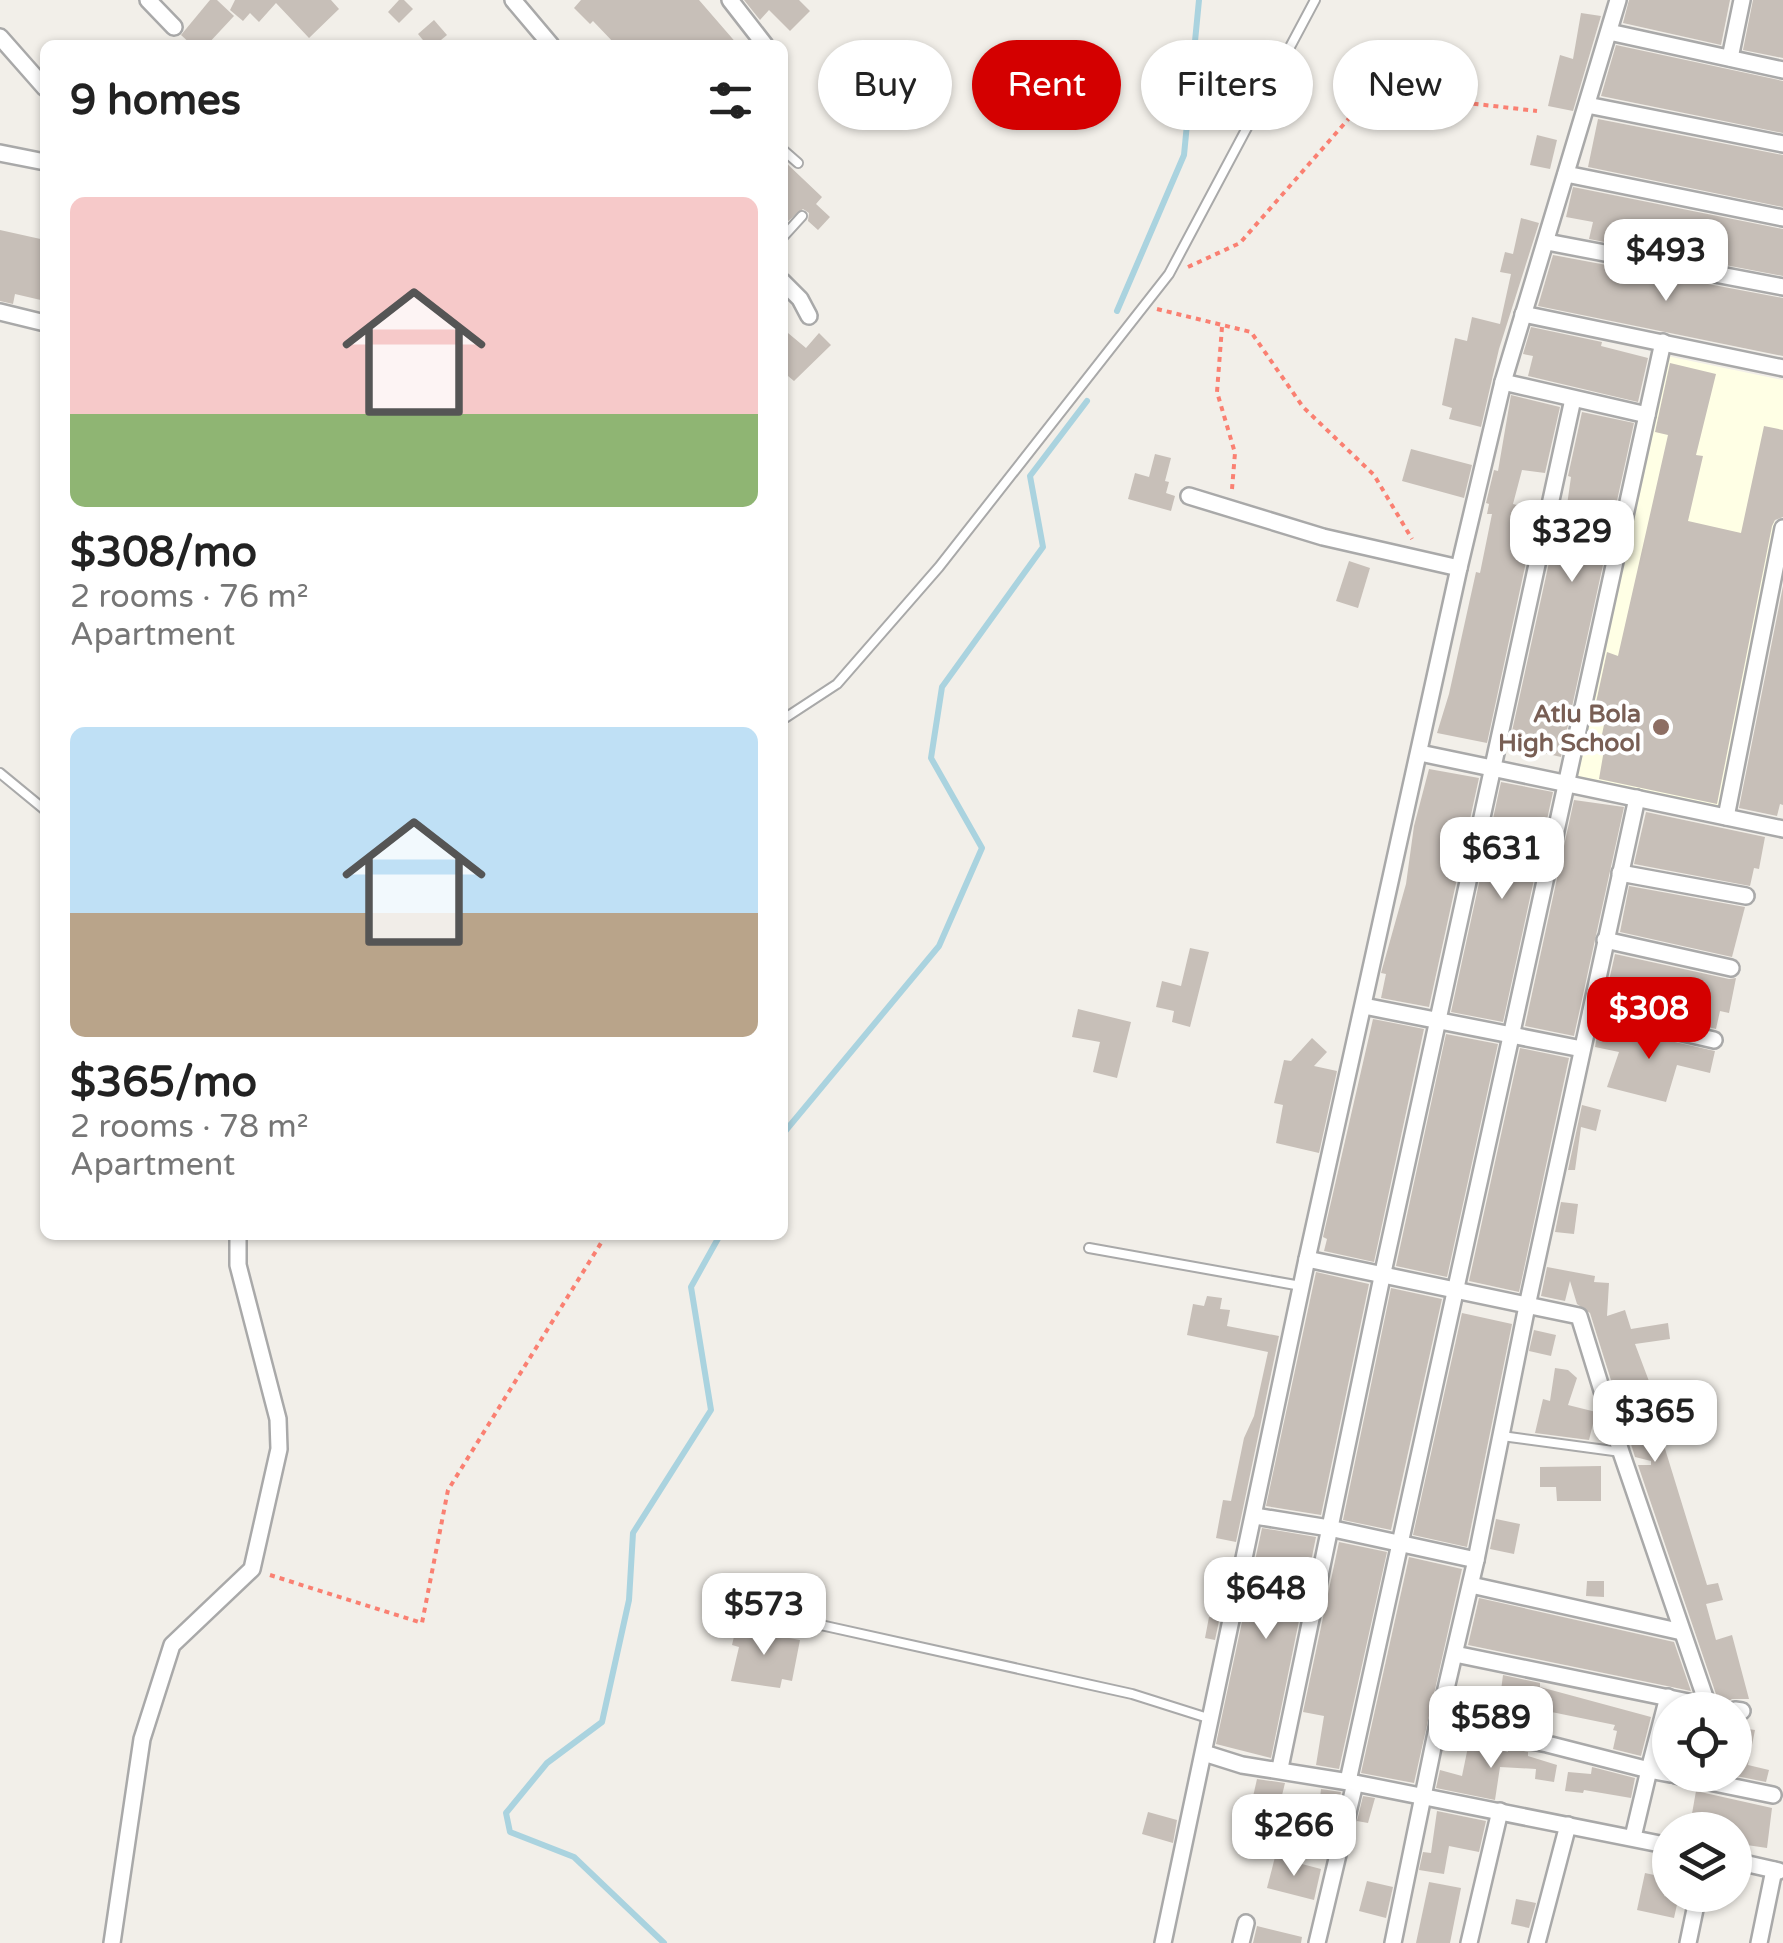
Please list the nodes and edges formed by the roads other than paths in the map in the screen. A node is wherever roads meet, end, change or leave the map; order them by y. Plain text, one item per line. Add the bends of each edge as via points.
1 (148, 0) edge
2 (513, 0) edge
3 (730, 0) edge
4 (1315, 0) edge
5 (1618, 0) edge
6 (1742, 0) edge
7 (174, 27) dead end
8 (1609, 32) junction
9 (0, 37) edge
10 (547, 40) edge
11 (761, 40) edge
12 (1730, 58) junction
13 (1783, 70) edge
14 (40, 82) edge
15 (1587, 106) junction
16 (1783, 144) edge
17 (0, 153) edge
18 (788, 154) edge
19 (40, 161) edge
20 (798, 163) dead end
21 (1566, 174) junction
22 (802, 216) dead end
23 (1783, 218) edge
24 (788, 231) edge
25 (1546, 242) junction
26 (788, 286) edge
27 (1783, 287) edge
28 (0, 312) edge
29 (1524, 314) junction
30 (808, 316) dead end
31 (40, 322) edge
32 (1663, 342) junction
33 (1783, 368) edge
34 (1503, 382) junction
35 (1573, 399) junction
36 (1647, 415) junction
37 (1188, 496) dead end
38 (1783, 528) edge
39 (1459, 568) junction
40 (788, 716) edge
41 (1420, 753) junction
42 (1495, 767) junction
43 (0, 773) edge
44 (1566, 782) junction
45 (1638, 798) junction
46 (40, 806) edge
47 (1726, 817) junction
48 (1783, 829) edge
49 (1620, 874) junction
50 (1746, 896) dead end
51 (1605, 940) junction
52 (1731, 968) dead end
53 (1364, 1006) junction
54 (1591, 1012) junction
55 (1440, 1020) junction
56 (1510, 1032) junction
57 (1714, 1040) dead end
58 (1582, 1049) junction
59 (238, 1240) edge
60 (1089, 1248) dead end
61 (1306, 1259) junction
62 (1382, 1277) junction
63 (1301, 1286) junction
64 (1453, 1291) junction
65 (1527, 1306) junction
66 (1502, 1436) junction
67 (1621, 1452) junction
68 (1255, 1516) junction
69 (1330, 1528) junction
70 (1401, 1543) junction
71 (1476, 1560) junction
72 (1470, 1586) junction
73 (780, 1616) dead end
74 (1682, 1632) junction
75 (1455, 1654) junction
76 (1704, 1692) edge
77 (1652, 1694) edge
78 (1212, 1719) junction
79 (1438, 1723) junction
80 (1204, 1752) junction
81 (1652, 1758) edge
82 (1280, 1768) junction
83 (1649, 1770) junction
84 (1652, 1770) edge
85 (1351, 1782) junction
86 (1752, 1791) edge
87 (1773, 1795) dead end
88 (1422, 1796) junction
89 (1500, 1812) junction
90 (1568, 1825) junction
91 (1634, 1837) junction
92 (1652, 1842) edge
93 (1752, 1866) edge
94 (1778, 1871) edge
95 (1694, 1912) edge
96 (1246, 1923) dead end
97 (112, 1943) edge
98 (1163, 1943) edge
99 (1241, 1943) edge
100 (1318, 1943) edge
101 (1393, 1943) edge
102 (1468, 1943) edge
103 (1537, 1943) edge
104 (1688, 1943) edge
105 (1759, 1943) edge

1 - 7 street
2 - 10 street
3 - 11 street
4 - 40 lane via 1169,274 939,568 837,684
5 - 8 street
6 - 12 street
8 - 12 street
8 - 15 street
9 - 14 street
12 - 13 street
15 - 16 street
15 - 21 street
17 - 19 street
18 - 20 lane
21 - 23 street
21 - 25 street
22 - 24 lane
25 - 27 street
25 - 29 street
26 - 30 street
28 - 31 street
29 - 32 street
29 - 34 street
32 - 33 street
32 - 36 street
34 - 35 street
34 - 39 street
35 - 36 street
35 - 42 street
36 - 44 street
37 - 39 street
38 - 47 street
39 - 41 street
41 - 42 street
41 - 53 street
42 - 44 street
42 - 55 street
43 - 46 lane
44 - 45 street
44 - 56 street
45 - 47 street
45 - 49 street
47 - 48 street
49 - 50 street
49 - 51 street
51 - 52 street
51 - 54 street
53 - 55 street
53 - 61 street
54 - 57 street
54 - 58 street
55 - 56 street
55 - 62 street
56 - 58 street
56 - 64 street
58 - 65 street
59 - 97 street via 279,1449 252,1569 172,1646 142,1740
60 - 63 lane
61 - 62 street
61 - 63 street
62 - 64 street
62 - 69 street
63 - 68 street
64 - 65 street
64 - 70 street
65 - 66 street
65 - 67 street via 1578,1316
66 - 67 lane
66 - 71 street
67 - 74 street
68 - 69 street
68 - 78 street
69 - 70 street
69 - 82 street
70 - 71 street
70 - 85 street
71 - 72 street
72 - 74 street
72 - 75 street
73 - 78 lane via 1132,1694
74 - 76 street
75 - 77 street
75 - 79 street
78 - 80 street
79 - 83 street
79 - 88 street
80 - 82 street
80 - 98 street
81 - 83 street
82 - 85 street
83 - 84 street
83 - 91 street
85 - 88 street
85 - 100 street
86 - 87 street
88 - 89 street
88 - 101 street
89 - 90 street
89 - 102 street
90 - 91 street
90 - 103 street
91 - 92 street
93 - 94 street
94 - 105 street
95 - 104 street
96 - 99 street

